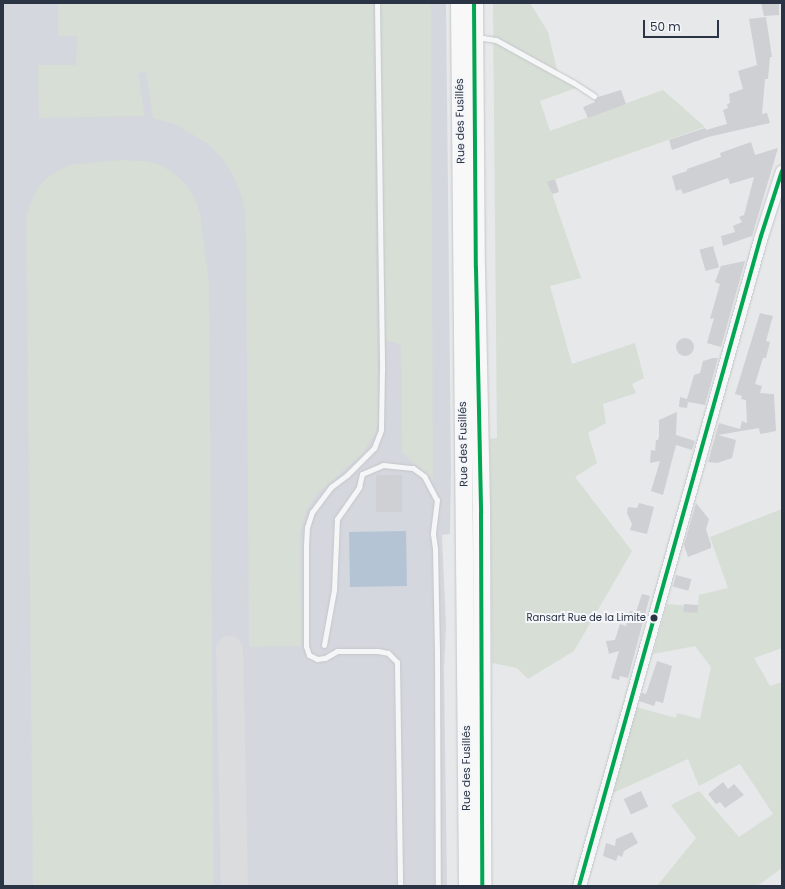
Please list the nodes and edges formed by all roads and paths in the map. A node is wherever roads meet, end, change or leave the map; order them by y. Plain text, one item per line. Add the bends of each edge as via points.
1 (377, 3) edge
2 (459, 3) edge
3 (474, 3) edge
4 (474, 37) junction
5 (594, 96) dead end
6 (782, 170) edge
7 (356, 466) junction
8 (362, 474) junction
9 (324, 645) dead end
10 (400, 886) edge
11 (438, 886) edge
12 (467, 886) edge
13 (482, 886) edge
14 (579, 886) edge

1 - 7 lane via 381,430 374,448
2 - 12 highway, Rue des Fusillés
3 - 4 highway, Rue des Fusillés
4 - 5 lane via 496,40
4 - 13 highway, Rue des Fusillés via 481,513
6 - 14 street via 761,236
7 - 8 lane
7 - 10 lane via 331,487 312,512 307,527 306,646 309,655 317,659 325,658 337,651 378,651 388,652 396,662
8 - 9 lane via 359,487 338,520 334,590
8 - 11 lane via 383,465 413,468 424,476 437,500 433,534 437,636

